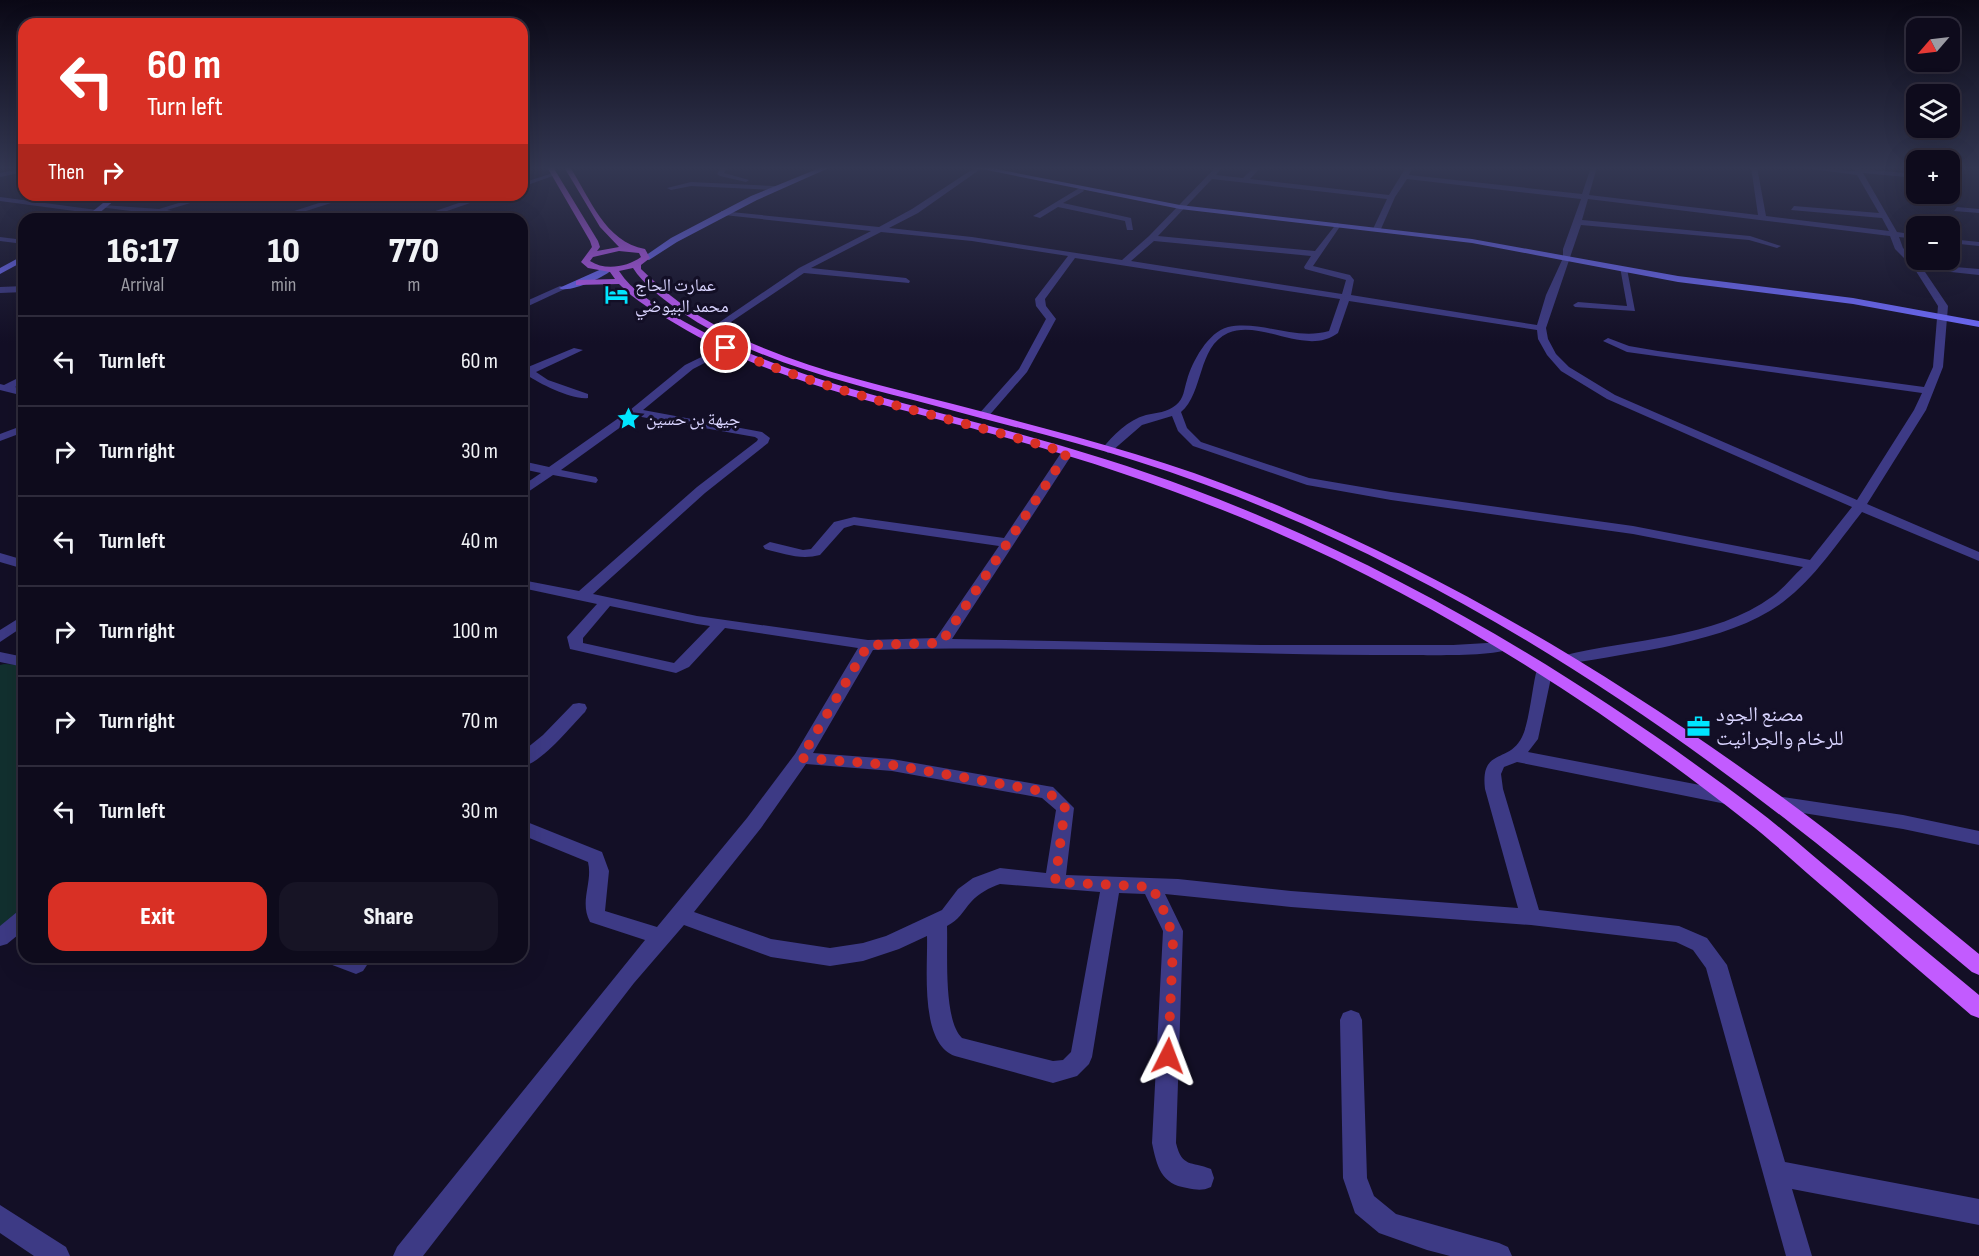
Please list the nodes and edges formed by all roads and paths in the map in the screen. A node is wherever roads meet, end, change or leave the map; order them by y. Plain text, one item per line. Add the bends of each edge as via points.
1 (1337, 225) edge
2 (585, 226) edge
3 (603, 226) edge
4 (701, 226) edge
5 (849, 226) edge
6 (889, 226) edge
7 (1163, 226) edge
8 (1343, 226) edge
9 (1378, 226) edge
10 (1577, 226) edge
11 (1617, 226) edge
12 (1822, 226) edge
13 (1890, 226) edge
14 (883, 229) junction
15 (1377, 229) junction
16 (1895, 235) junction
17 (1906, 236) edge
18 (1152, 238) junction
19 (0, 239) edge
20 (674, 240) junction
21 (18, 241) edge
22 (1960, 242) edge
23 (1979, 244) edge
24 (1777, 246) dead end
25 (631, 249) junction
26 (1317, 254) junction
27 (1073, 255) junction
28 (1906, 256) edge
29 (1567, 258) junction
30 (588, 260) junction
31 (641, 261) junction
32 (18, 262) edge
33 (1124, 263) junction
34 (1623, 269) junction
35 (802, 270) junction
36 (1920, 270) edge
37 (1958, 270) edge
38 (0, 271) edge
39 (1979, 272) edge
40 (614, 273) junction
41 (906, 281) dead end
42 (579, 283) junction
43 (563, 288) junction
44 (18, 289) edge
45 (2, 290) edge
46 (18, 294) edge
47 (1346, 297) junction
48 (528, 303) edge
49 (1578, 305) dead end
50 (1944, 317) junction
51 (1979, 324) edge
52 (716, 328) junction
53 (1541, 328) junction
54 (1608, 341) dead end
55 (726, 348) junction
56 (578, 350) dead end
57 (528, 369) edge
58 (528, 373) edge
59 (18, 381) edge
60 (3, 387) edge
61 (18, 391) edge
62 (1928, 391) junction
63 (584, 396) dead end
64 (1176, 411) junction
65 (634, 412) junction
66 (983, 416) junction
67 (18, 430) edge
68 (0, 438) edge
69 (1108, 449) junction
70 (1067, 453) junction
71 (528, 466) edge
72 (551, 471) junction
73 (592, 480) dead end
74 (528, 488) edge
75 (1860, 506) junction
76 (1007, 543) junction
77 (770, 546) dead end
78 (0, 557) edge
79 (1979, 557) edge
80 (18, 563) edge
81 (1813, 565) junction
82 (528, 585) edge
83 (582, 596) junction
84 (606, 602) junction
85 (721, 623) junction
86 (18, 624) edge
87 (0, 637) edge
88 (941, 643) junction
89 (868, 645) junction
90 (1504, 647) junction
91 (1568, 659) junction
92 (1544, 673) junction
93 (579, 708) dead end
94 (528, 756) edge
95 (1516, 756) junction
96 (801, 758) junction
97 (1726, 797) junction
98 (1777, 802) junction
99 (528, 829) edge
100 (1979, 838) edge
101 (1055, 882) junction
102 (1111, 885) junction
103 (1152, 887) junction
104 (680, 915) junction
105 (1531, 917) junction
106 (937, 922) junction
107 (18, 923) edge
108 (660, 937) junction
109 (0, 938) edge
110 (353, 963) edge
111 (356, 964) dead end
112 (1979, 966) edge
113 (1979, 1008) edge
114 (1351, 1020) dead end
115 (1775, 1173) junction
116 (1202, 1178) dead end
117 (1979, 1212) edge
118 (0, 1218) edge
119 (57, 1256) edge
120 (406, 1256) edge
121 (1499, 1256) edge
122 (1799, 1256) edge

1 - 26 street
2 - 30 main road via 596,247
3 - 25 main road via 620,245
4 - 20 street
5 - 14 street
6 - 14 street
7 - 18 street
8 - 15 street
9 - 15 street
10 - 29 street
11 - 24 street via 1750,238
12 - 16 street
13 - 16 street
14 - 27 street
14 - 35 street
15 - 29 street
16 - 17 street
16 - 28 street via 1899,249
18 - 26 street
18 - 33 street
19 - 21 street
20 - 25 street
20 - 31 street
22 - 23 street
25 - 30 main road via 608,250
25 - 31 main road via 645,253
26 - 47 street via 1308,267 1347,277 1350,280
27 - 33 street
27 - 66 street via 1040,299 1051,319 1036,348 1010,387
29 - 34 street
29 - 53 street
30 - 40 main road
30 - 43 street via 581,277
31 - 40 main road
31 - 52 main road via 637,270 667,299
32 - 38 street
33 - 47 street
34 - 49 street via 1632,309
34 - 50 street
35 - 41 street
35 - 52 street
36 - 50 street via 1943,306
37 - 39 street
40 - 42 main road
40 - 42 street
40 - 55 main road via 672,319
42 - 43 street
43 - 48 street
44 - 45 street
45 - 46 street
47 - 53 street
47 - 64 street via 1333,333 1327,336 1246,329 1222,332 1200,364 1185,402
50 - 51 street
50 - 62 street via 1938,367
52 - 66 main road via 798,363
53 - 75 street via 1552,355 1585,382 1671,425
54 - 62 street via 1658,354
55 - 65 street via 689,367
55 - 70 main road via 813,382
56 - 57 street
58 - 63 street
59 - 60 street
60 - 61 street
62 - 75 street
64 - 69 street via 1144,420
64 - 81 street via 1182,429 1197,444 1307,481 1633,530
65 - 72 street
65 - 83 street via 764,438
66 - 69 main road
67 - 68 street
69 - 91 main road via 1181,473 1321,529 1407,570
70 - 76 street
70 - 90 main road via 1183,491 1279,529 1350,561
71 - 72 street
72 - 73 street
72 - 74 street
75 - 79 street
75 - 81 street
76 - 77 street via 854,521 839,525 815,552 803,554
76 - 88 street
78 - 80 street
81 - 91 street via 1778,599 1731,624 1658,643
82 - 83 street
83 - 84 street
84 - 85 street
84 - 85 street via 575,637 575,646 676,668
85 - 89 street
86 - 87 street
88 - 89 street
88 - 90 street via 1261,650
89 - 96 street
90 - 92 main road
91 - 98 main road
92 - 95 street via 1530,739
92 - 97 main road
93 - 94 street
95 - 97 street
95 - 105 street via 1498,763 1492,774
96 - 101 street via 892,765 1047,792 1065,808
96 - 104 street
97 - 113 main road
98 - 100 street
98 - 112 main road
99 - 108 street via 595,857 599,867 594,905 597,916
101 - 102 street
101 - 106 street via 1000,876 980,883 949,916
102 - 103 street
102 - 106 street via 1081,1057 1070,1069 1053,1072 955,1046 946,1037 940,1015
103 - 105 street
103 - 116 street via 1173,931 1164,1143 1168,1161 1178,1174
104 - 106 street via 771,948 830,957 892,943
104 - 108 street
105 - 115 street via 1679,934 1700,945 1716,965
107 - 109 street
108 - 120 street
110 - 111 street
114 - 121 street via 1355,1178 1364,1204 1388,1224
115 - 117 street
115 - 122 street
118 - 119 street

